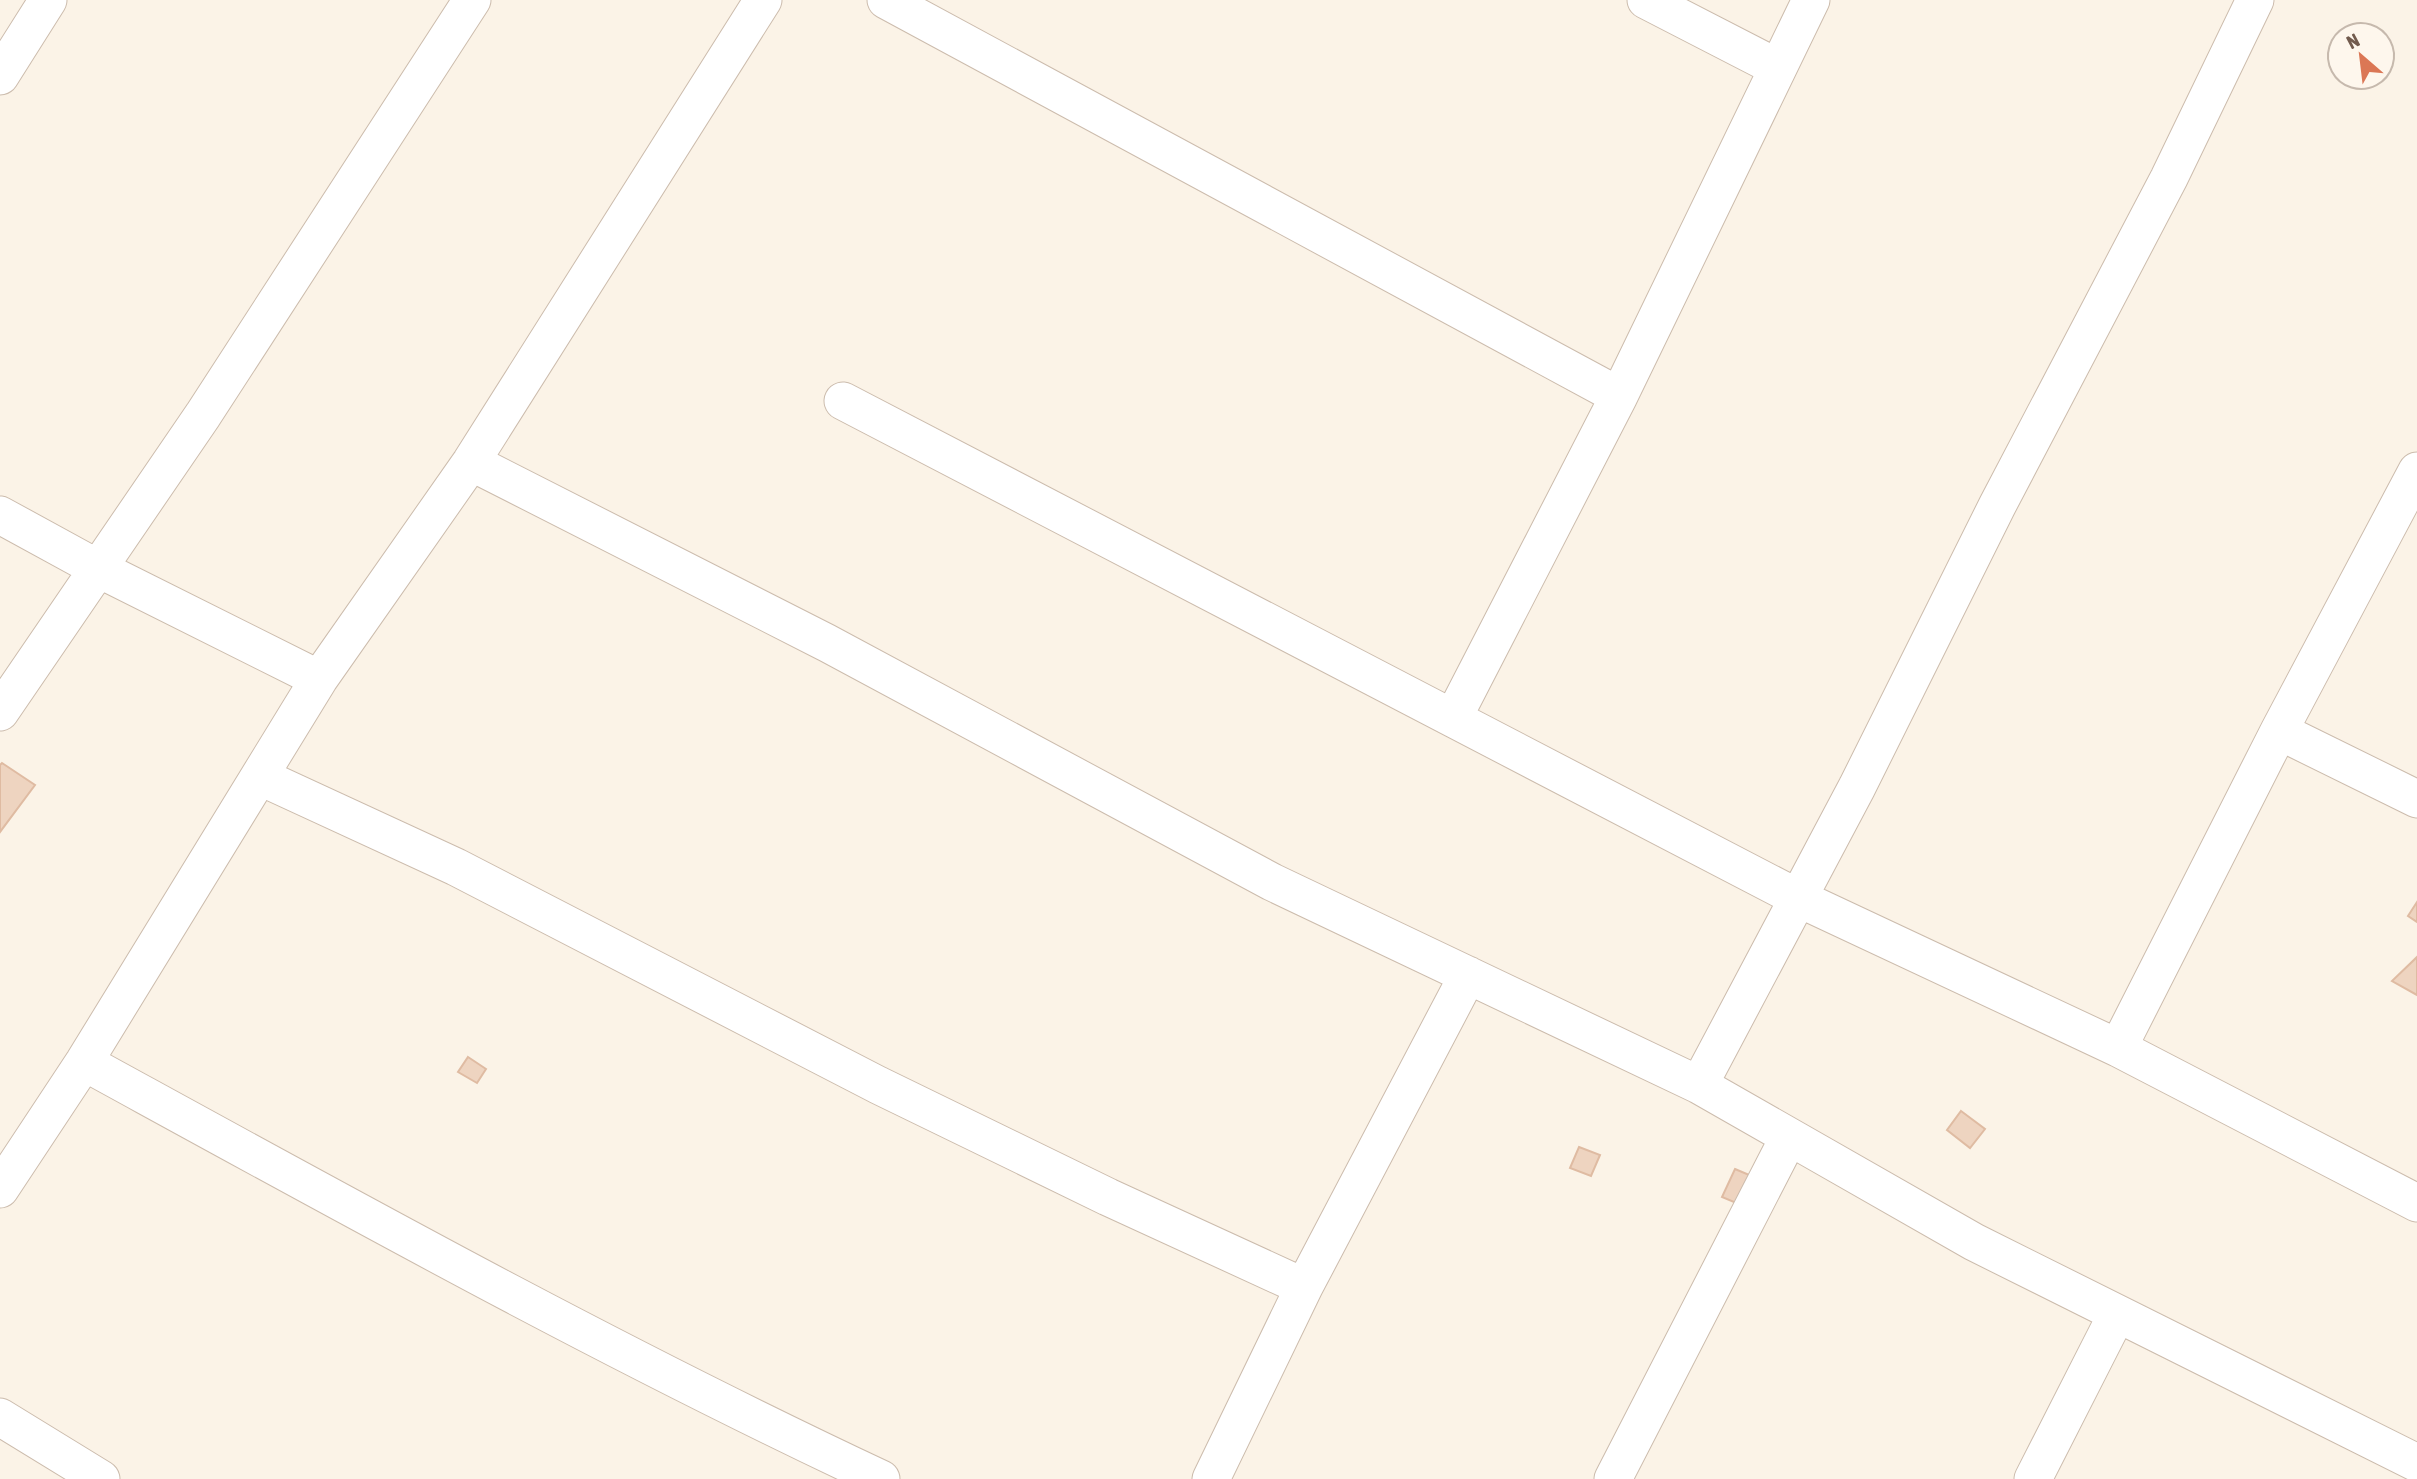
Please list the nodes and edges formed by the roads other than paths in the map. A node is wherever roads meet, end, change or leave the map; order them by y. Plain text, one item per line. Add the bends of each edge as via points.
1 (48, 0) edge
2 (472, 0) edge
3 (764, 0) edge
4 (886, 0) edge
5 (1646, 0) edge
6 (1811, 0) edge
7 (2255, 0) edge
8 (1778, 68) junction
9 (0, 76) edge
10 (1619, 396) junction
11 (843, 401) dead end
12 (471, 462) junction
13 (2417, 471) edge
14 (0, 515) edge
15 (97, 568) junction
16 (319, 679) junction
17 (0, 712) edge
18 (1453, 718) junction
19 (2279, 731) junction
20 (261, 777) junction
21 (2417, 799) edge
22 (1798, 898) junction
23 (1468, 975) junction
24 (2118, 1048) junction
25 (84, 1062) junction
26 (1699, 1085) junction
27 (1789, 1137) junction
28 (0, 1189) edge
29 (2417, 1203) edge
30 (1304, 1287) junction
31 (2117, 1314) junction
32 (0, 1418) edge
33 (2403, 1466) edge
34 (101, 1479) edge
35 (881, 1479) edge
36 (1211, 1479) edge
37 (1613, 1479) edge
38 (2033, 1479) edge

1 - 9 street
2 - 15 street via 211,403
3 - 12 street
4 - 10 street
5 - 8 street
6 - 8 street
7 - 22 street via 2169,177
8 - 10 street
10 - 18 street
11 - 18 street
12 - 16 street
12 - 23 street via 827,643 1272,882
13 - 19 street
14 - 15 street
15 - 16 street
15 - 17 street
16 - 20 street
18 - 22 street
19 - 21 street
19 - 24 street
20 - 25 street
20 - 30 street via 456,867 1072,1180
22 - 24 street
22 - 26 street
23 - 26 street
23 - 30 street
24 - 29 street
25 - 28 street
25 - 35 street via 431,1252
26 - 27 street
27 - 31 street via 1974,1242
27 - 37 street
30 - 36 street
31 - 33 street
31 - 38 street
32 - 34 street

